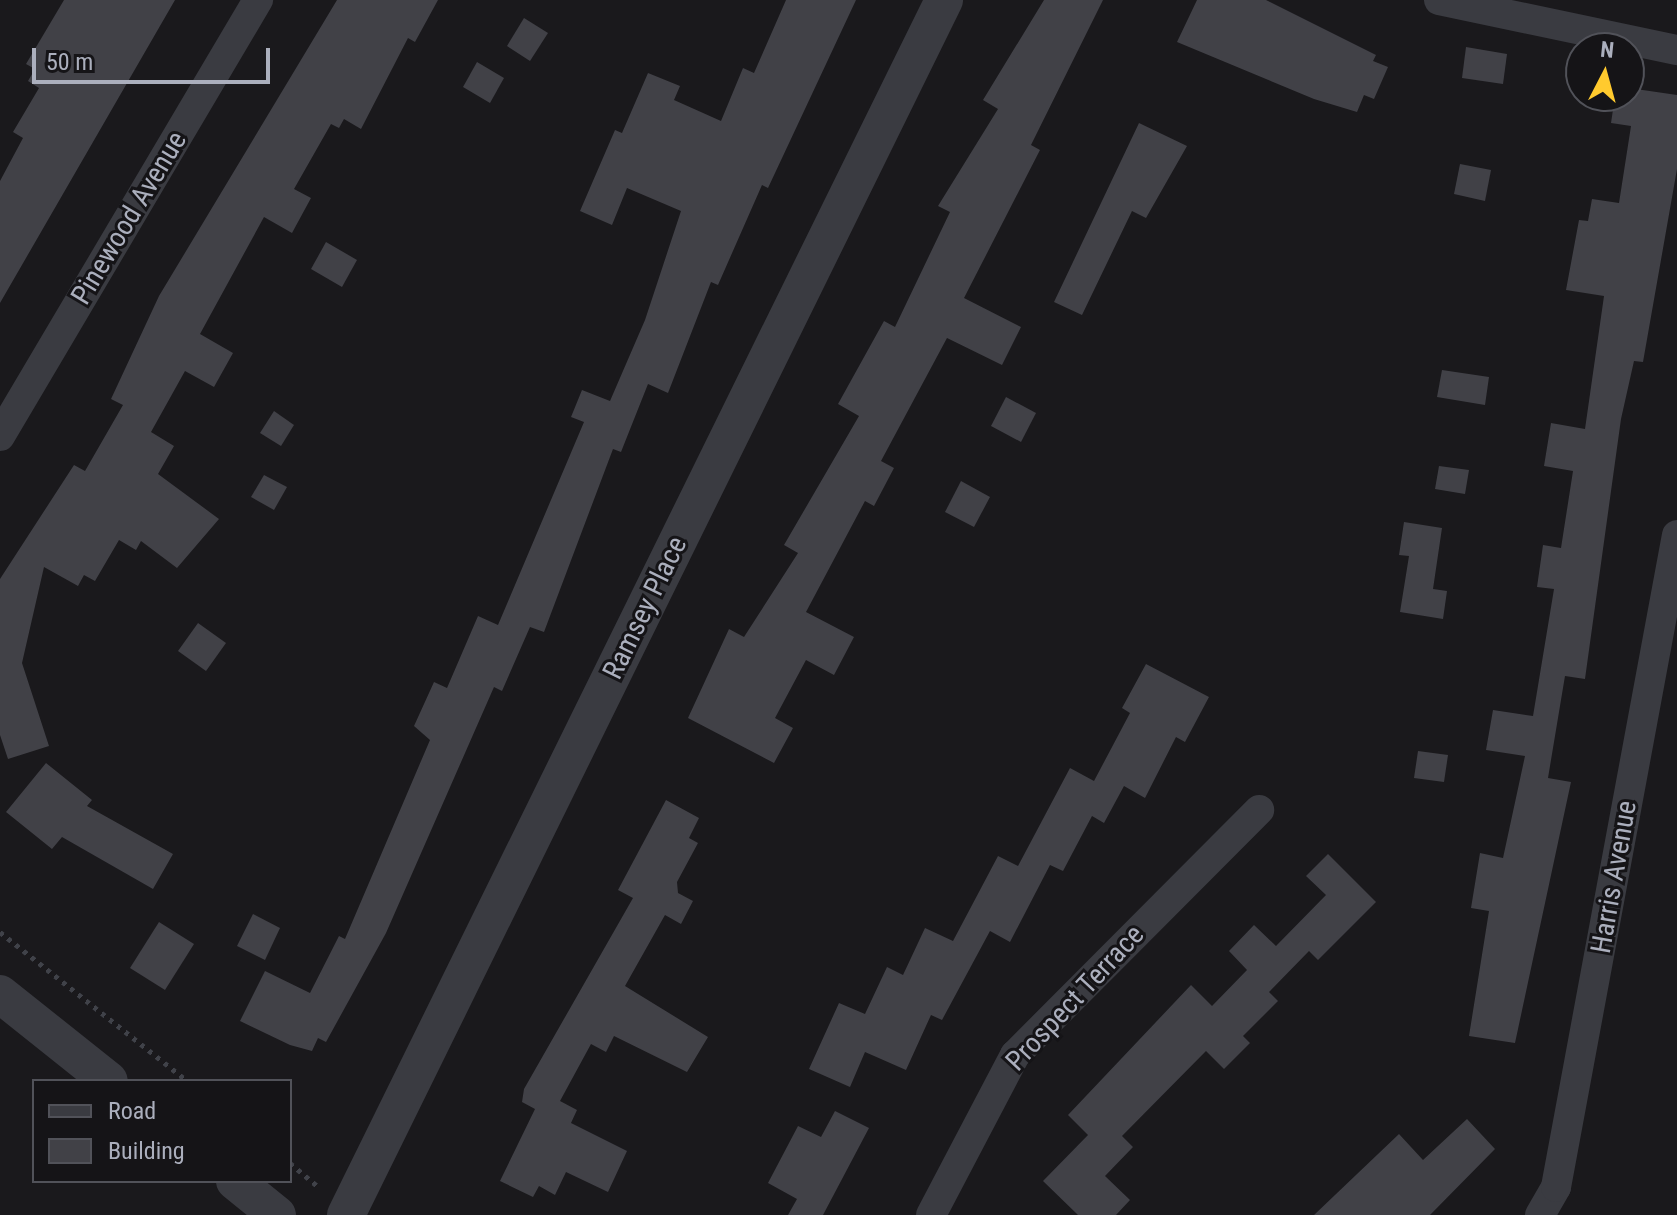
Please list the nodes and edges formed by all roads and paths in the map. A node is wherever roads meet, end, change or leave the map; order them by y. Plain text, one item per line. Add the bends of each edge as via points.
1 (258, 0) edge
2 (944, 0) edge
3 (1439, 0) edge
4 (1677, 50) edge
5 (0, 436) edge
6 (1677, 535) edge
7 (1259, 810) dead end
8 (0, 932) edge
9 (0, 994) edge
10 (106, 1079) edge
11 (184, 1079) edge
12 (237, 1183) edge
13 (277, 1215) edge
14 (346, 1215) edge
15 (931, 1215) edge
16 (1540, 1215) edge

1 - 5 street, Pinewood Avenue
2 - 14 street, Ramsey Place
3 - 4 street
6 - 16 street, Harris Avenue via 1556,1187
7 - 15 street, Prospect Terrace via 1015,1055
8 - 11 path
9 - 10 street
12 - 13 street

